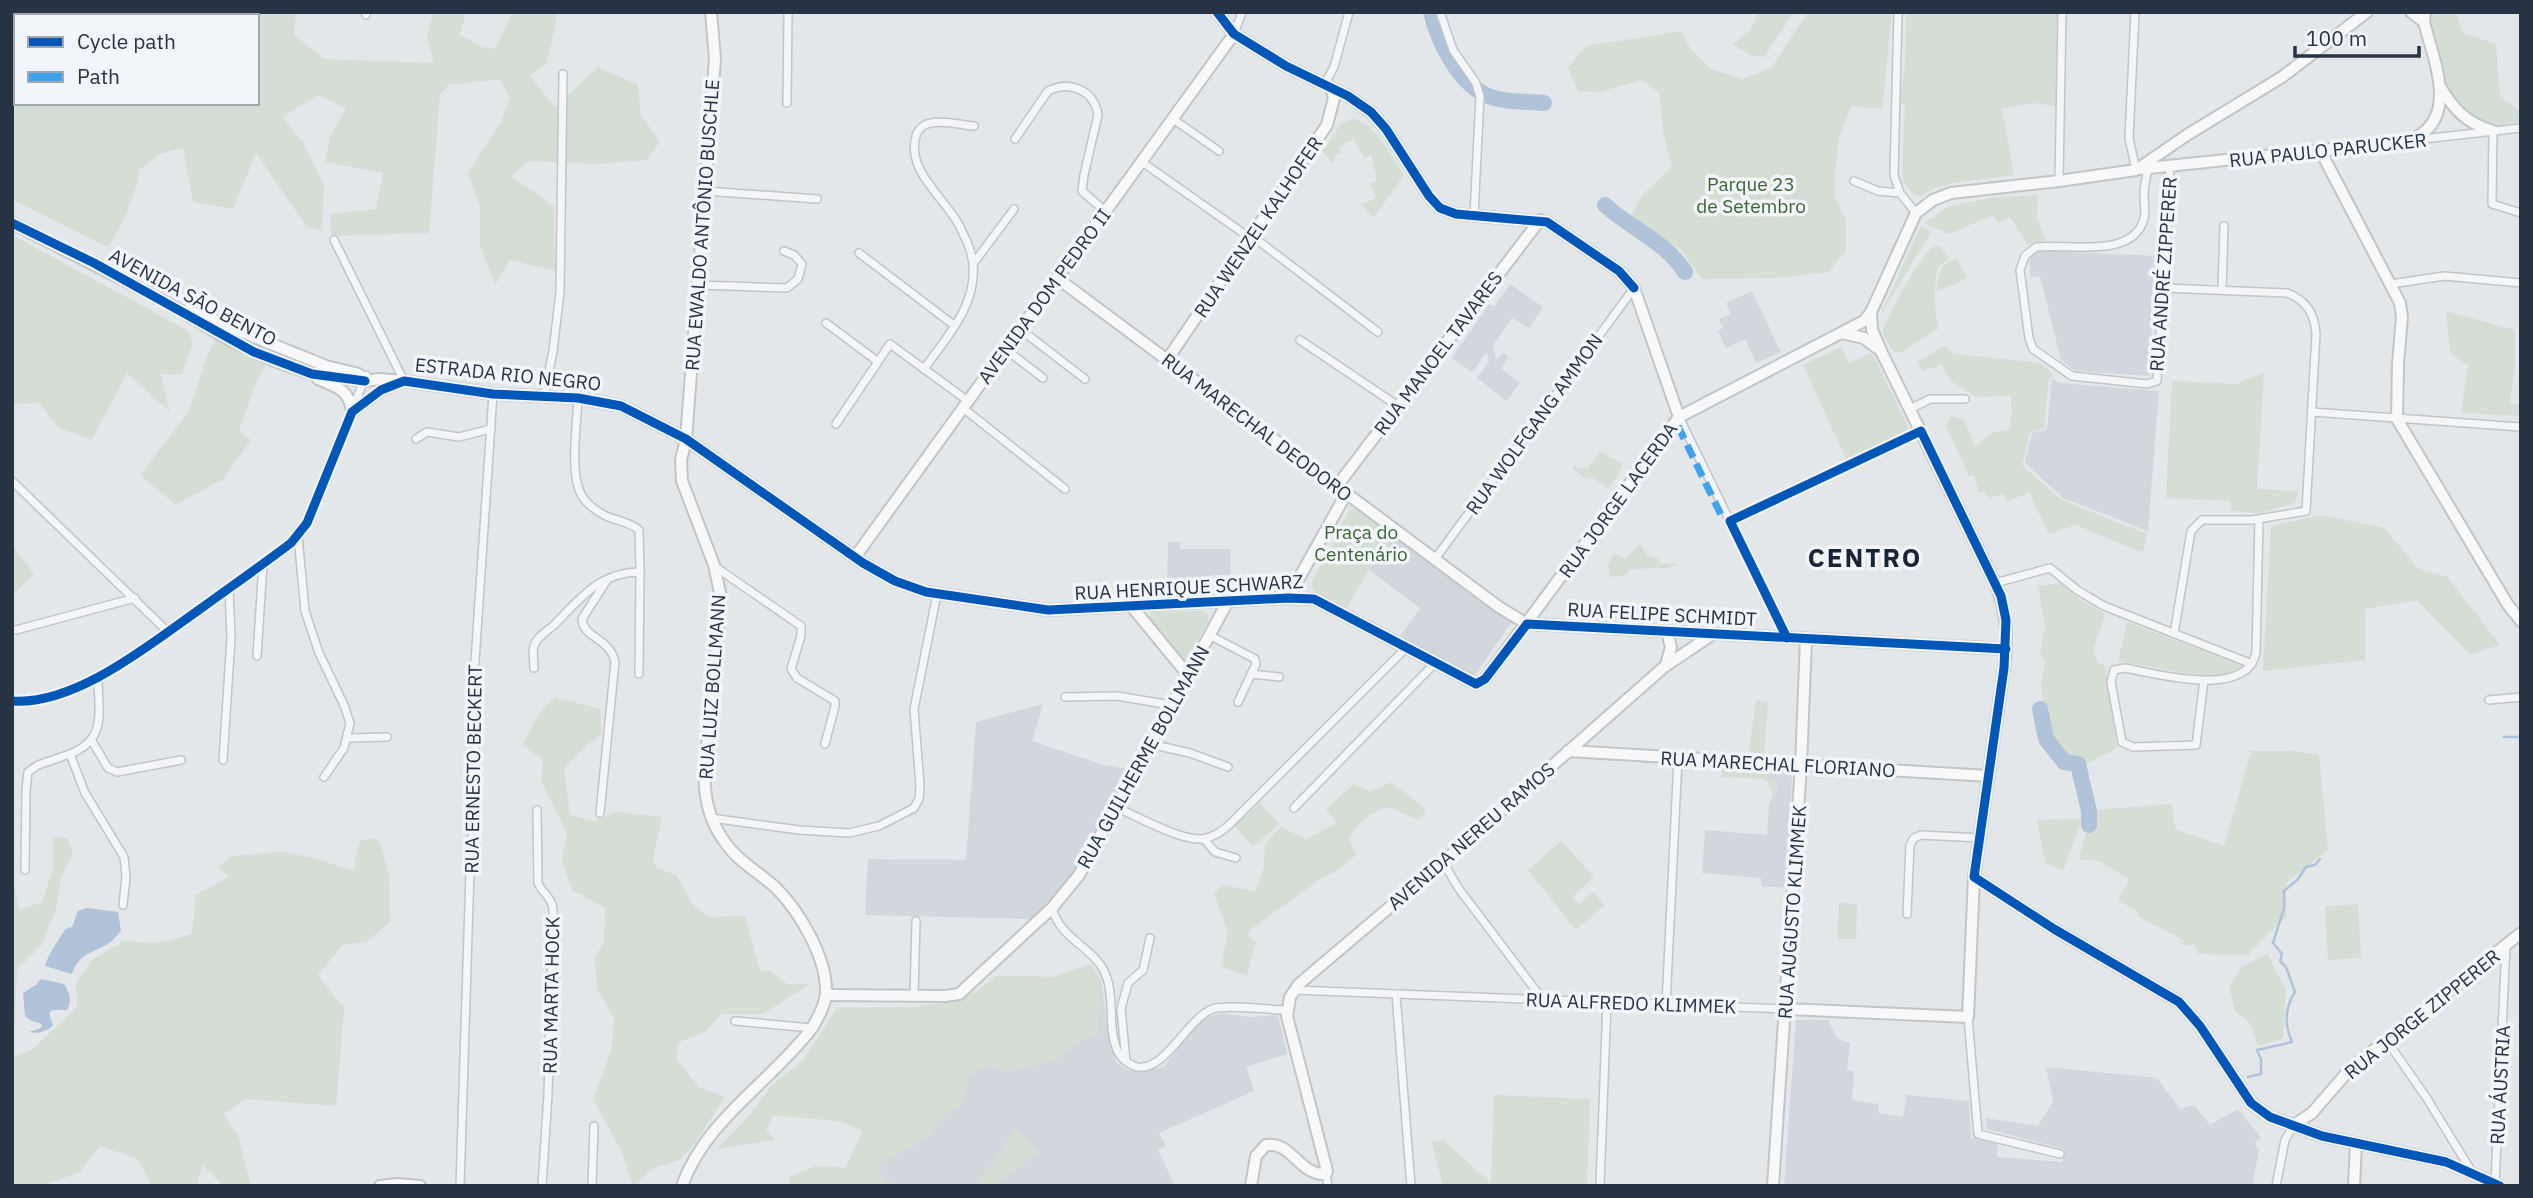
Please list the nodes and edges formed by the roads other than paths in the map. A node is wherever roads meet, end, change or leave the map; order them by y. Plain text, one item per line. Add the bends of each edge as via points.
1 (711, 12) edge
2 (788, 12) edge
3 (1217, 12) edge
4 (1242, 12) edge
5 (1349, 12) edge
6 (1440, 12) edge
7 (1898, 12) edge
8 (2062, 12) edge
9 (2135, 12) edge
10 (2367, 12) edge
11 (2411, 12) edge
12 (2425, 17) edge
13 (1234, 34) junction
14 (563, 74) dead end
15 (2439, 85) junction
16 (1327, 86) junction
17 (787, 103) dead end
18 (1173, 119) junction
19 (974, 126) dead end
20 (2521, 128) edge
21 (2493, 131) junction
22 (1015, 139) dead end
23 (2409, 141) junction
24 (2165, 150) junction
25 (1219, 151) dead end
26 (2321, 152) junction
27 (1142, 162) junction
28 (2150, 163) junction
29 (2170, 167) junction
30 (2132, 171) junction
31 (1854, 181) dead end
32 (2059, 181) junction
33 (2144, 184) junction
34 (705, 191) junction
35 (1900, 193) junction
36 (817, 199) dead end
37 (1014, 209) dead end
38 (1105, 211) junction
39 (2521, 213) edge
40 (1916, 214) junction
41 (1474, 215) junction
42 (1540, 220) junction
43 (12, 223) edge
44 (2224, 226) dead end
45 (1252, 236) junction
46 (334, 240) dead end
47 (784, 251) dead end
48 (859, 253) dead end
49 (973, 264) junction
50 (1056, 278) junction
51 (2521, 283) edge
52 (2391, 284) junction
53 (698, 285) junction
54 (1634, 288) junction
55 (2164, 288) junction
56 (2222, 290) junction
57 (159, 298) junction
58 (1871, 312) junction
59 (825, 323) dead end
60 (955, 326) junction
61 (1020, 329) junction
62 (1378, 332) dead end
63 (1842, 333) junction
64 (1300, 340) dead end
65 (1005, 349) junction
66 (1882, 353) junction
67 (1167, 360) junction
68 (877, 361) junction
69 (296, 369) junction
70 (924, 369) junction
71 (365, 378) junction
72 (1044, 379) dead end
73 (1085, 379) dead end
74 (404, 381) junction
75 (493, 394) junction
76 (544, 397) junction
77 (578, 398) junction
78 (1965, 399) dead end
79 (965, 404) junction
80 (1398, 406) junction
81 (1910, 409) junction
82 (352, 412) junction
83 (2312, 412) junction
84 (1679, 417) junction
85 (2397, 419) junction
86 (836, 424) dead end
87 (2521, 427) edge
88 (491, 429) junction
89 (1921, 431) junction
90 (416, 439) dead end
91 (686, 439) junction
92 (12, 481) edge
93 (1336, 486) junction
94 (1065, 489) dead end
95 (1346, 494) junction
96 (2259, 520) junction
97 (1730, 522) junction
98 (298, 536) junction
99 (855, 557) junction
100 (1435, 559) junction
101 (262, 564) junction
102 (714, 565) junction
103 (640, 572) junction
104 (610, 577) junction
105 (1995, 583) junction
106 (229, 588) junction
107 (937, 594) junction
108 (135, 598) junction
109 (1288, 598) junction
110 (1227, 603) junction
111 (1133, 608) junction
112 (2521, 621) edge
113 (1527, 624) junction
114 (16, 630) dead end
115 (168, 632) junction
116 (1667, 632) junction
117 (1713, 634) junction
118 (2174, 634) junction
119 (1209, 635) junction
120 (1787, 638) junction
121 (1806, 639) junction
122 (1407, 647) junction
123 (2006, 649) junction
124 (257, 656) dead end
125 (1436, 662) junction
126 (2252, 664) junction
127 (1664, 667) junction
128 (534, 668) dead end
129 (639, 674) dead end
130 (1188, 674) junction
131 (1251, 674) junction
132 (98, 677) junction
133 (1279, 677) dead end
134 (2204, 680) junction
135 (1065, 697) dead end
136 (2521, 697) edge
137 (2490, 700) dead end
138 (12, 701) edge
139 (1238, 702) dead end
140 (1171, 705) junction
141 (387, 737) dead end
142 (348, 738) junction
143 (92, 741) junction
144 (825, 744) dead end
145 (1150, 744) junction
146 (1568, 751) junction
147 (70, 754) junction
148 (1678, 758) junction
149 (181, 760) dead end
150 (223, 760) dead end
151 (1801, 765) junction
152 (1227, 767) dead end
153 (1989, 776) junction
154 (324, 777) dead end
155 (1115, 807) junction
156 (1294, 808) dead end
157 (537, 810) dead end
158 (600, 813) dead end
159 (711, 818) junction
160 (1980, 838) junction
161 (1204, 839) junction
162 (1236, 858) dead end
163 (1443, 862) junction
164 (25, 870) dead end
165 (1974, 877) junction
166 (123, 905) dead end
167 (1052, 908) junction
168 (1907, 914) dead end
169 (916, 921) dead end
170 (2521, 933) edge
171 (1150, 938) dead end
172 (2506, 945) junction
173 (1294, 990) junction
174 (1396, 994) junction
175 (826, 995) junction
176 (914, 996) junction
177 (1543, 1000) junction
178 (1607, 1002) junction
179 (1666, 1005) junction
180 (1786, 1009) junction
181 (1287, 1010) junction
182 (1968, 1017) junction
183 (735, 1021) dead end
184 (812, 1028) junction
185 (2387, 1041) junction
186 (1126, 1062) junction
187 (2294, 1125) junction
188 (594, 1126) dead end
189 (2356, 1144) junction
190 (2060, 1154) dead end
191 (2472, 1172) junction
192 (1326, 1174) junction
193 (2497, 1184) edge
194 (380, 1186) edge
195 (420, 1186) edge
196 (460, 1186) edge
197 (542, 1186) edge
198 (592, 1186) edge
199 (682, 1186) edge
200 (1251, 1186) edge
201 (1328, 1186) edge
202 (1411, 1186) edge
203 (1600, 1186) edge
204 (1773, 1186) edge
205 (2276, 1186) edge
206 (2354, 1186) edge

1 - 34 main road, RUA EWALDO ANTÔNIO BUSCHLE via 715,59
2 - 17 street
3 - 13 main road
4 - 13 street
5 - 16 street
6 - 41 street via 1453,50 1479,88
7 - 35 street via 1894,165
8 - 32 street
9 - 30 street via 2129,138
10 - 24 main road via 2282,77
11 - 12 main road
12 - 15 main road
13 - 16 main road
13 - 18 main road, AVENIDA DOM PEDRO II
14 - 76 street via 560,292
15 - 21 main road via 2465,118
15 - 23 main road via 2441,102 2434,120 2424,133
16 - 41 main road via 1380,121 1436,204 1451,212
16 - 45 main road, RUA WENZEL KALHOFER via 1334,98 1327,125
18 - 25 street
18 - 27 main road, AVENIDA DOM PEDRO II
19 - 49 street via 924,125 915,138 919,169 959,225
20 - 21 street, RUA PAULO PARUCKER
21 - 23 street, RUA PAULO PARUCKER
21 - 39 street via 2492,204
22 - 38 street via 1048,91 1068,86 1087,93 1098,115 1082,191
23 - 26 main road, RUA PAULO PARUCKER
24 - 28 main road
24 - 29 main road via 2162,161
26 - 29 main road, RUA PAULO PARUCKER
26 - 52 main road
27 - 38 main road, AVENIDA DOM PEDRO II
27 - 45 street
28 - 29 main road, RUA PAULO PARUCKER
28 - 30 main road
28 - 33 street
29 - 55 street, RUA ANDRÉ ZIPPERER
30 - 32 main road
30 - 33 street
31 - 35 street via 1878,191
32 - 40 main road via 1951,193
33 - 55 street, RUA ANDRÉ ZIPPERER via 2145,216 2125,241 2104,247 2036,247 2025,256 2020,278 2029,338 2034,349 2072,376 2147,384 2157,381
34 - 36 street
34 - 53 main road, RUA EWALDO ANTÔNIO BUSCHLE
35 - 40 street
37 - 49 street
38 - 50 main road, AVENIDA DOM PEDRO II
40 - 58 main road
41 - 42 main road
42 - 54 main road via 1561,229 1619,271
42 - 80 main road, RUA MANOEL TAVARES
43 - 57 main road, AVENIDA SÃO BENTO
44 - 56 street
45 - 62 street
45 - 67 main road, RUA WENZEL KALHOFER
46 - 74 street
47 - 53 street via 802,264 798,279 787,288
48 - 60 street
49 - 60 street via 969,300
50 - 61 main road, AVENIDA DOM PEDRO II
50 - 67 main road, RUA MARECHAL DEODORO
51 - 52 street via 2444,276
52 - 85 main road via 2402,317
53 - 91 main road, RUA EWALDO ANTÔNIO BUSCHLE
54 - 84 main road
54 - 100 street, RUA WOLFGANG AMMON
55 - 56 street
56 - 83 street via 2287,293 2312,313 2316,328
57 - 69 main road, AVENIDA SÃO BENTO via 226,338
57 - 71 main road
58 - 63 main road, RUA JORGE LACERDA
58 - 66 main road via 1872,330
59 - 68 street
60 - 70 street
61 - 65 main road, AVENIDA DOM PEDRO II
61 - 73 street
63 - 66 main road via 1864,338
63 - 84 main road, RUA JORGE LACERDA
64 - 80 street
65 - 72 street
65 - 79 main road, AVENIDA DOM PEDRO II
66 - 81 main road
67 - 93 main road, RUA MARECHAL DEODORO
68 - 70 street via 890,344
68 - 86 street
69 - 71 main road, AVENIDA SÃO BENTO via 322,376
69 - 82 main road via 345,393
70 - 79 street
71 - 74 main road, ESTRADA RIO NEGRO
71 - 82 street
74 - 75 main road, ESTRADA RIO NEGRO
74 - 82 main road via 382,390
75 - 76 main road, ESTRADA RIO NEGRO
75 - 88 street, RUA ERNESTO BECKERT
76 - 77 main road, ESTRADA RIO NEGRO
77 - 91 main road, ESTRADA RIO NEGRO via 621,406
77 - 103 street via 579,491 604,515 639,530
78 - 81 street via 1930,399
79 - 94 street
79 - 99 main road, AVENIDA DOM PEDRO II
80 - 93 main road, RUA MANOEL TAVARES
81 - 89 main road
82 - 98 street
83 - 85 street
83 - 96 street via 2306,511
84 - 97 street
84 - 113 main road, RUA JORGE LACERDA
85 - 87 street
85 - 112 main road
88 - 90 street via 459,437 424,433
88 - 196 street, RUA ERNESTO BECKERT via 473,691 476,773
89 - 97 street
89 - 105 main road
91 - 99 main road, ESTRADA RIO NEGRO
91 - 102 main road, RUA LUIZ BOLLMANN via 682,481
92 - 108 street
93 - 95 main road, RUA MARECHAL DEODORO
95 - 100 main road, RUA MARECHAL DEODORO
95 - 109 main road
96 - 118 street via 2208,519 2193,526
96 - 126 street
97 - 120 street
98 - 101 street
98 - 142 street via 305,611 348,716
99 - 107 main road, RUA HENRIQUE SCHWARZ via 895,581
100 - 113 main road, RUA MARECHAL DEODORO
101 - 106 street
101 - 124 street
102 - 144 street via 801,626 791,669 797,678 835,701
102 - 159 main road, RUA LUIZ BOLLMANN via 722,609 704,782
103 - 104 street
103 - 129 street
104 - 128 street via 536,641
104 - 158 street via 582,623 607,645 615,662
105 - 118 street via 2048,567 2092,600
105 - 123 main road via 2006,613
106 - 115 street
106 - 150 street via 231,638
107 - 111 main road, RUA HENRIQUE SCHWARZ via 1048,610
107 - 159 street via 914,709 920,785 914,808 879,826 849,833
108 - 114 street
108 - 115 street
109 - 110 main road, RUA HENRIQUE SCHWARZ
109 - 122 main road, RUA HENRIQUE SCHWARZ via 1321,602
110 - 111 main road, RUA HENRIQUE SCHWARZ
110 - 119 main road, RUA GUILHERME BOLLMANN
111 - 130 main road
113 - 116 main road, RUA FELIPE SCHMIDT
113 - 125 main road, RUA HENRIQUE SCHWARZ via 1479,684
115 - 132 street
116 - 117 main road, RUA FELIPE SCHMIDT
116 - 127 main road via 1671,647
117 - 120 main road, RUA FELIPE SCHMIDT
117 - 127 main road, AVENIDA NEREU RAMOS
118 - 126 street
119 - 130 main road, RUA GUILHERME BOLLMANN
119 - 131 street via 1255,659
120 - 121 main road, RUA FELIPE SCHMIDT
121 - 123 main road, RUA FELIPE SCHMIDT
121 - 151 main road, RUA AUGUSTO KLIMMEK
122 - 125 main road, RUA HENRIQUE SCHWARZ
122 - 161 street via 1231,823
123 - 153 main road
125 - 156 street
126 - 134 street via 2234,677
127 - 146 main road, AVENIDA NEREU RAMOS
130 - 140 main road, RUA GUILHERME BOLLMANN
131 - 133 street
131 - 139 street
132 - 138 street via 44,698
132 - 143 street via 98,724
134 - 134 street via 2196,745 2125,745 2110,682 2114,670
135 - 140 street via 1117,696
136 - 137 street
140 - 145 main road, RUA GUILHERME BOLLMANN
141 - 142 street
142 - 154 street
143 - 147 street
143 - 149 street via 108,768 117,772
145 - 152 street
145 - 155 main road, RUA GUILHERME BOLLMANN
146 - 148 main road, RUA MARECHAL FLORIANO
146 - 163 main road, AVENIDA NEREU RAMOS
147 - 164 street via 28,772
147 - 166 street via 85,793 124,857
148 - 151 main road, RUA MARECHAL FLORIANO
148 - 179 street
151 - 153 main road, RUA MARECHAL FLORIANO
151 - 180 main road, RUA AUGUSTO KLIMMEK
153 - 160 main road
155 - 161 street via 1180,835
155 - 167 main road, RUA GUILHERME BOLLMANN via 1074,883
157 - 197 street, RUA MARTA HOCK via 538,883 553,908
159 - 175 main road, RUA LUIZ BOLLMANN via 729,848 796,911 814,947
160 - 165 main road
160 - 168 street via 1914,838
161 - 162 street via 1215,852
163 - 173 main road, AVENIDA NEREU RAMOS
163 - 177 street
165 - 182 main road
165 - 187 main road via 2179,1002 2252,1103 2270,1117
167 - 176 main road, RUA GUILHERME BOLLMANN via 965,990
167 - 186 street via 1063,931 1090,953 1106,975 1114,1040
169 - 176 street
170 - 172 main road, RUA JORGE ZIPPERER
171 - 186 street via 1143,970 1128,983 1123,998
172 - 185 main road, RUA JORGE ZIPPERER
172 - 193 street, RUA ÁUSTRIA
173 - 174 street, RUA ALFREDO KLIMMEK
173 - 181 main road
174 - 177 street, RUA ALFREDO KLIMMEK
174 - 202 street
175 - 176 main road, RUA GUILHERME BOLLMANN
175 - 184 main road
177 - 178 street, RUA ALFREDO KLIMMEK
178 - 179 street, RUA ALFREDO KLIMMEK
178 - 203 street
179 - 180 street, RUA ALFREDO KLIMMEK
180 - 182 main road, RUA ALFREDO KLIMMEK
180 - 204 main road, RUA AUGUSTO KLIMMEK
181 - 186 street via 1217,1007 1196,1020 1157,1063 1142,1068
181 - 192 main road
182 - 190 street via 1978,1133
183 - 184 street
184 - 199 main road via 713,1134
185 - 187 main road, RUA JORGE ZIPPERER via 2350,1069 2312,1113
185 - 191 street
187 - 189 main road
187 - 205 street via 2285,1140
188 - 198 street
189 - 191 main road via 2431,1158
189 - 206 main road
191 - 193 main road
192 - 200 main road via 1303,1167 1286,1150 1271,1144 1258,1152
192 - 201 street
194 - 195 main road

